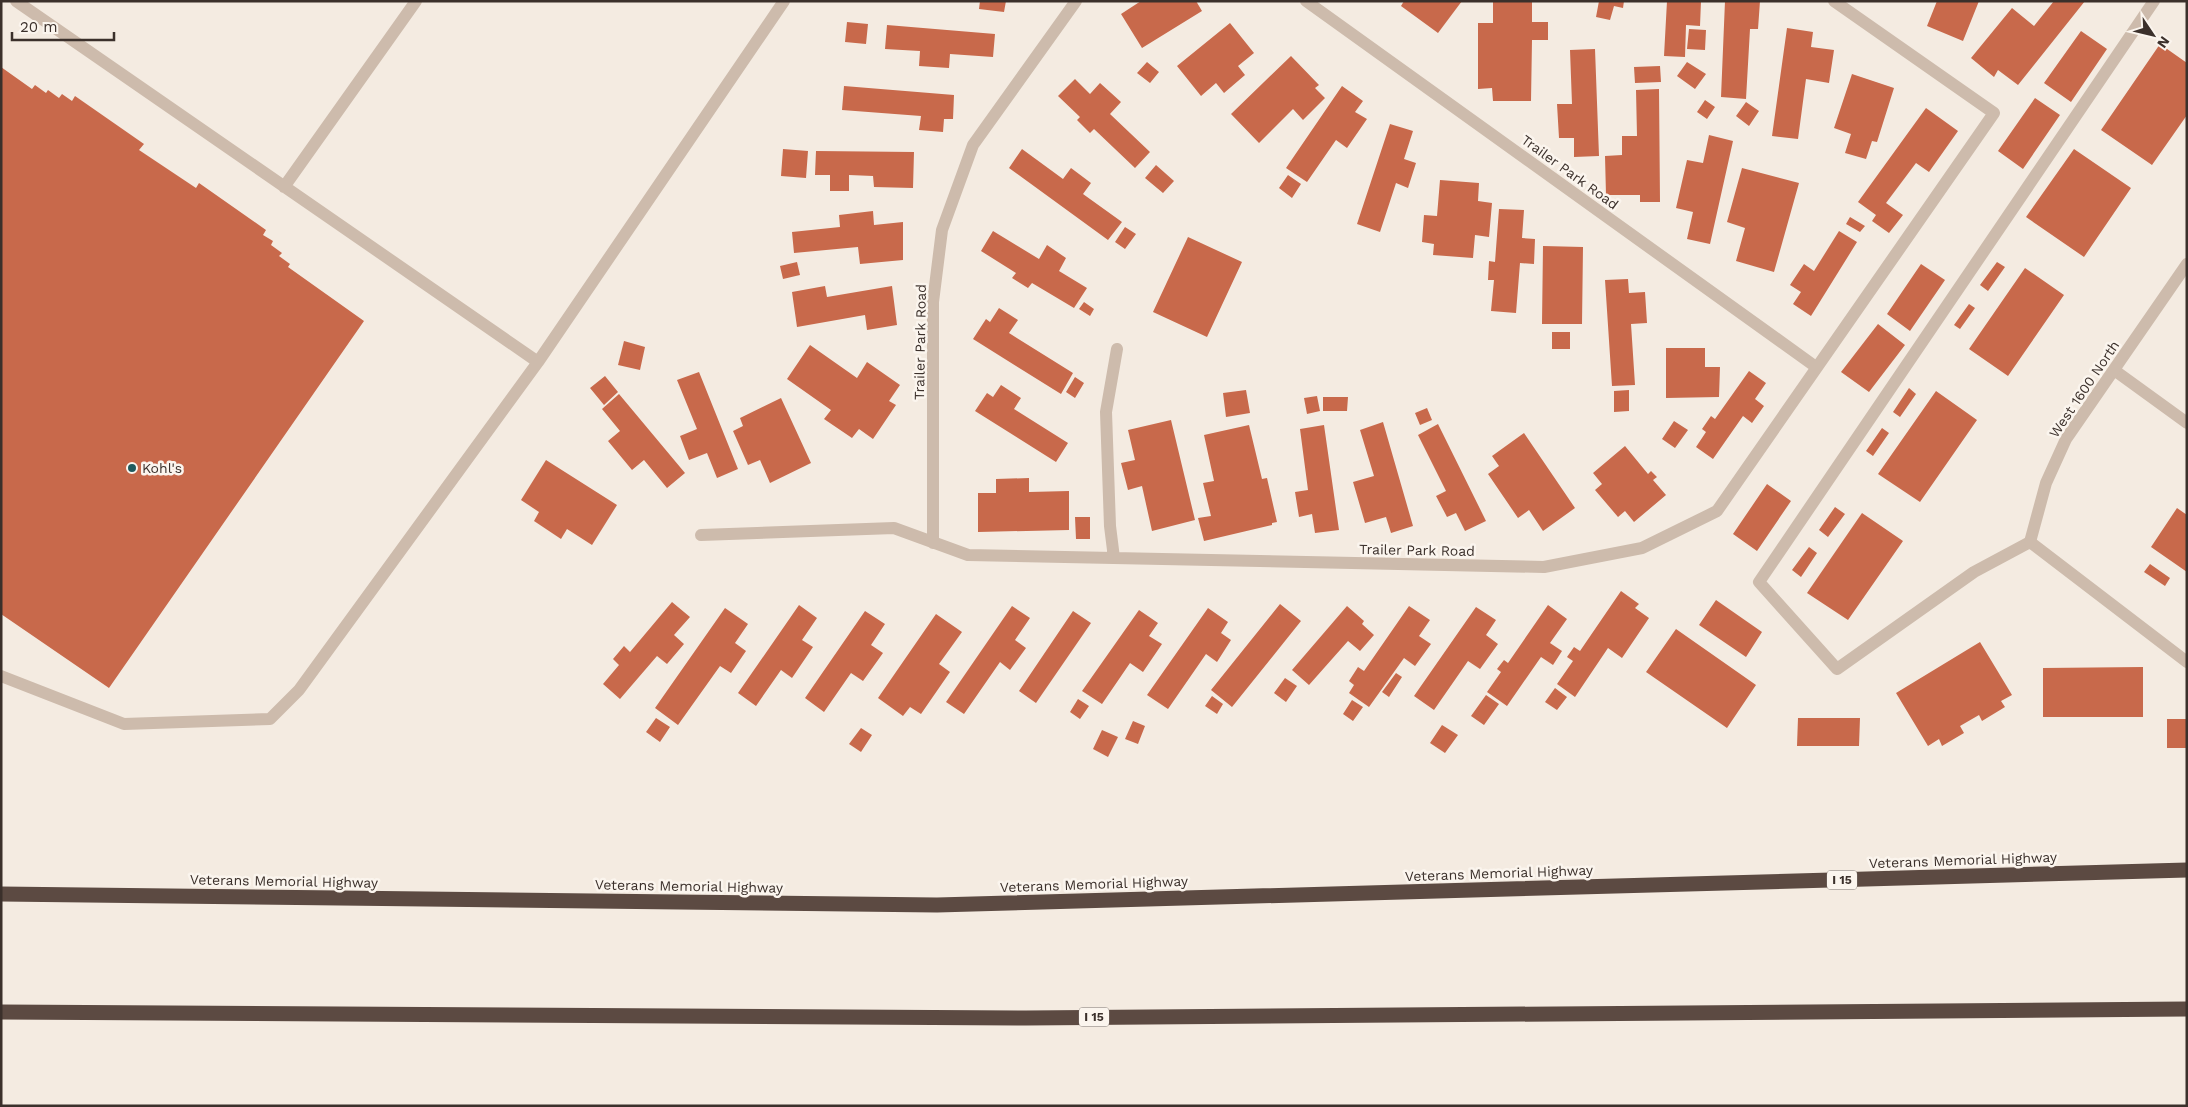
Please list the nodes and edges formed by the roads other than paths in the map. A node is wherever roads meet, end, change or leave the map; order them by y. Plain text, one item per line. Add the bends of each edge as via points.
1 (16, 1) edge
2 (416, 1) edge
3 (784, 1) edge
4 (1076, 1) edge
5 (1306, 1) edge
6 (1834, 1) edge
7 (2154, 1) edge
8 (284, 188) junction
9 (2187, 264) edge
10 (1117, 348) dead end
11 (538, 362) junction
12 (1816, 367) junction
13 (2114, 370) junction
14 (2187, 423) edge
15 (701, 535) dead end
16 (2030, 542) junction
17 (933, 543) junction
18 (1114, 558) junction
19 (2187, 662) edge
20 (1, 676) edge
21 (2187, 870) edge
22 (1, 894) edge
23 (2187, 1009) edge
24 (1, 1012) edge

1 - 8 street
2 - 8 street
3 - 11 street
4 - 17 street, Trailer Park Road via 973,145 942,230 933,302
5 - 12 street, Trailer Park Road
6 - 12 street, Trailer Park Road via 1994,113
7 - 16 street via 1760,582 1836,669 1974,572
8 - 11 street
9 - 13 street, West 1600 North
10 - 18 street via 1106,412
11 - 20 street via 299,690 270,719 124,724
12 - 18 street, Trailer Park Road via 1717,511 1642,548 1544,567
13 - 14 street
13 - 16 street, West 1600 North via 2066,439 2046,484
15 - 17 street, Trailer Park Road via 894,528
16 - 19 street
17 - 18 street, Trailer Park Road via 968,555
21 - 22 highway, Veterans Memorial Highway / I 15 via 937,905
23 - 24 highway, I 15 via 1036,1018

